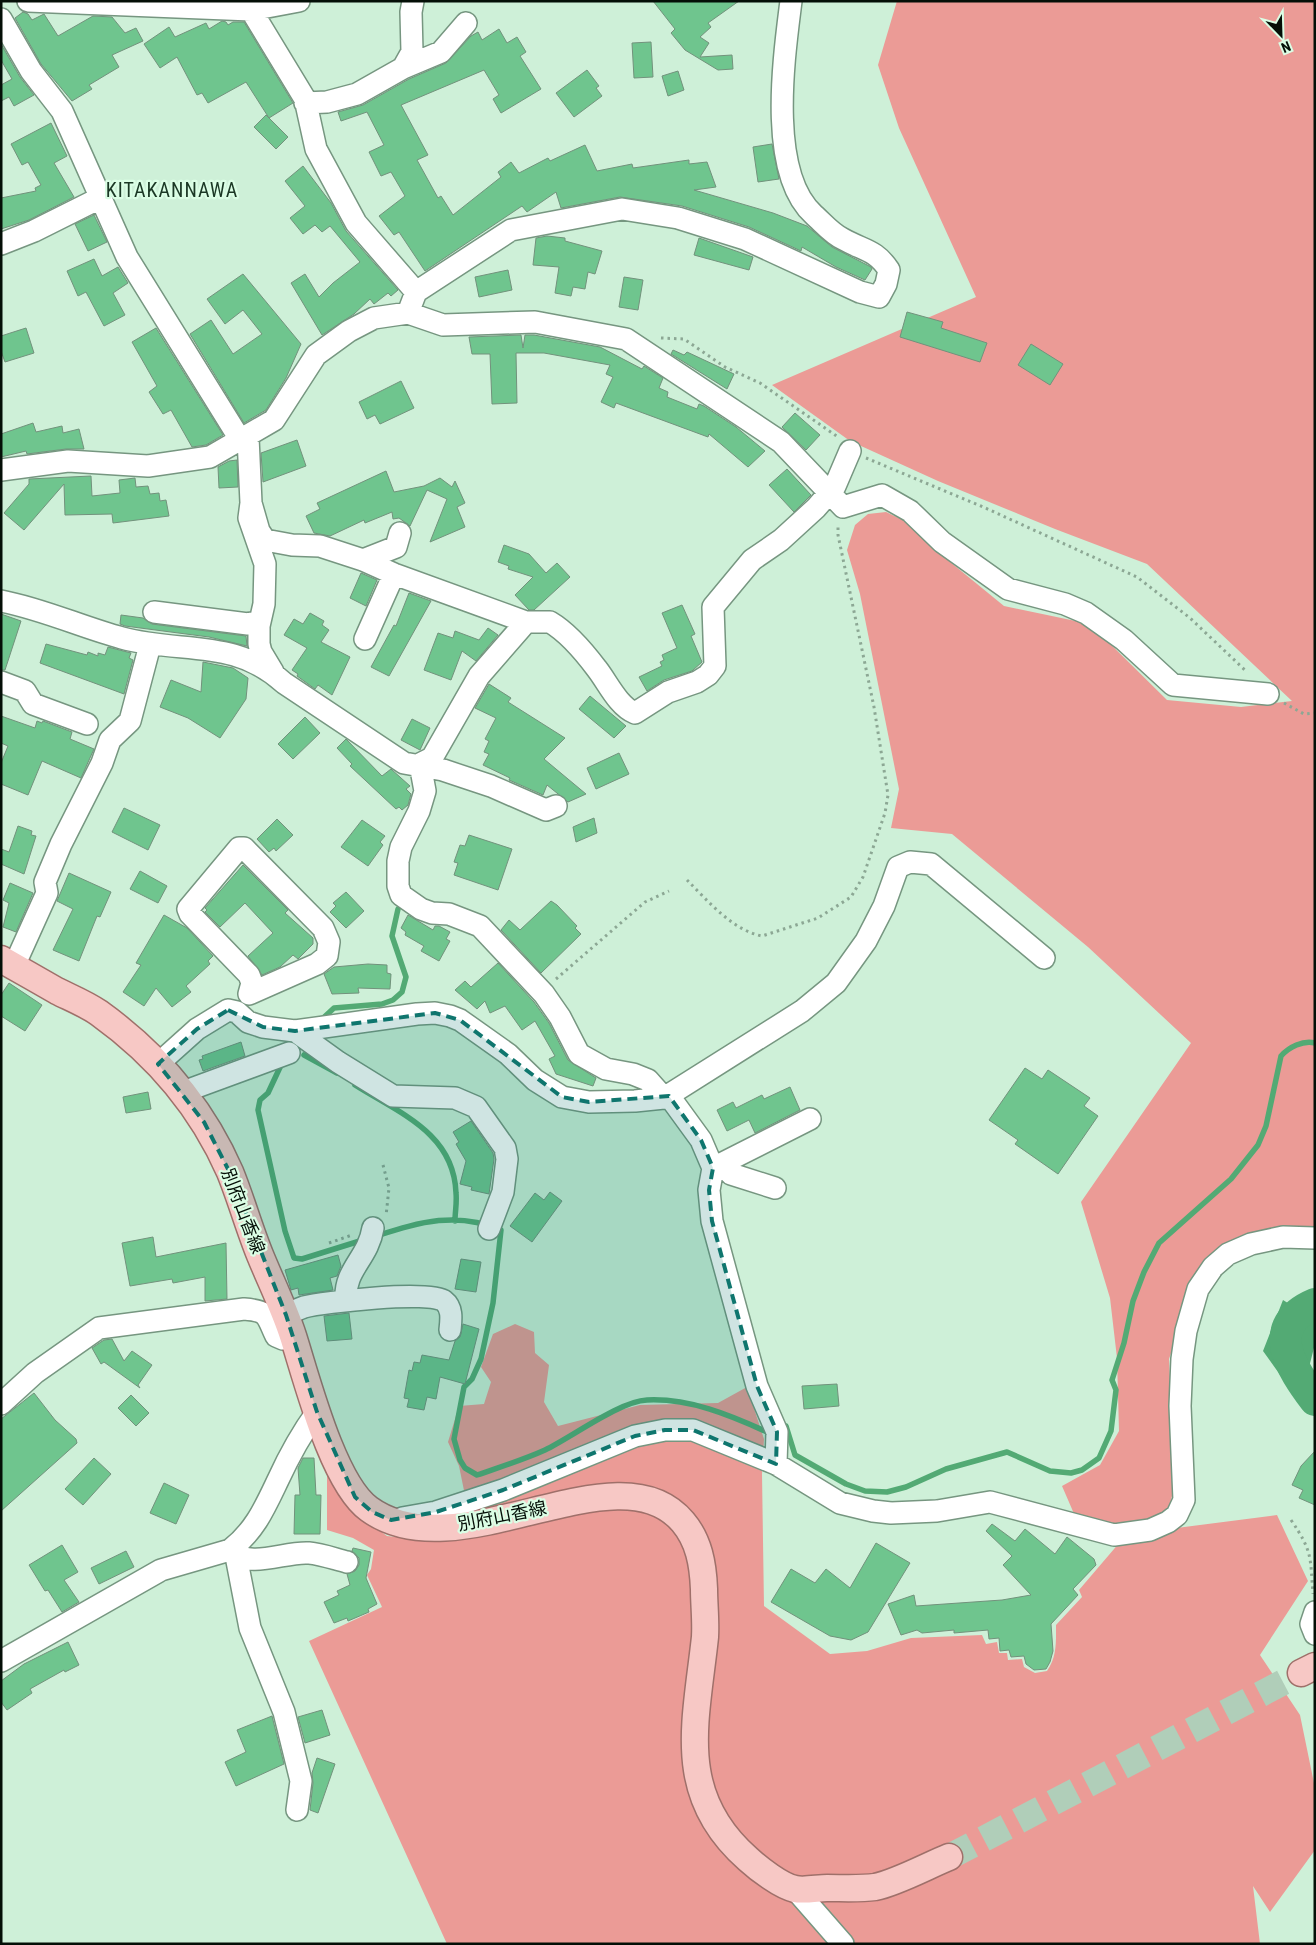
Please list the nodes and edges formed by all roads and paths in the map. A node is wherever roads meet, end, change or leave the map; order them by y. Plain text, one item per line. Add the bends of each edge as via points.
1 (28, 1) edge
2 (299, 1) edge
3 (413, 1) edge
4 (791, 1) edge
5 (251, 10) junction
6 (1, 19) edge
7 (466, 22) dead end
8 (403, 68) junction
9 (306, 103) junction
10 (100, 198) junction
11 (1, 244) edge
12 (416, 292) junction
13 (408, 313) junction
14 (637, 347) junction
15 (244, 439) junction
16 (850, 450) junction
17 (1, 470) edge
18 (836, 500) junction
19 (251, 503) junction
20 (400, 533) dead end
21 (363, 560) junction
22 (394, 574) junction
23 (1, 601) edge
24 (154, 612) dead end
25 (260, 621) junction
26 (526, 622) junction
27 (365, 639) dead end
28 (150, 645) junction
29 (274, 674) junction
30 (1, 682) edge
31 (1268, 694) junction
32 (1315, 713) edge
33 (87, 724) dead end
34 (420, 764) junction
35 (556, 806) dead end
36 (687, 880) dead end
37 (669, 891) dead end
38 (1044, 958) dead end
39 (7, 962) edge
40 (248, 994) junction
41 (544, 994) junction
42 (228, 1010) junction
43 (295, 1031) junction
44 (289, 1053) dead end
45 (158, 1064) junction
46 (183, 1092) junction
47 (666, 1097) junction
48 (810, 1119) dead end
49 (718, 1166) junction
50 (775, 1188) dead end
51 (373, 1228) dead end
52 (489, 1228) dead end
53 (1315, 1238) edge
54 (346, 1300) junction
55 (290, 1325) junction
56 (450, 1330) dead end
57 (1, 1404) edge
58 (316, 1412) junction
59 (776, 1464) junction
60 (391, 1520) junction
61 (1292, 1520) dead end
62 (233, 1553) junction
63 (347, 1562) dead end
64 (1314, 1605) edge
65 (1315, 1634) edge
66 (1, 1661) edge
67 (297, 1810) dead end
68 (949, 1857) tunnel mouth
69 (795, 1889) junction
70 (843, 1944) edge

1 - 5 street
2 - 5 street
3 - 8 street via 412,52
4 - 12 street via 781,97 788,171 807,209 841,239 879,256 889,270 879,297 860,292 745,239 678,218 622,209 511,230
5 - 9 street
6 - 10 street via 31,71 62,111
7 - 8 street via 442,52
8 - 9 street via 357,94 327,102
9 - 12 street via 316,149 356,223
10 - 11 street
10 - 15 street via 127,257
12 - 13 street
13 - 14 street via 443,324 535,322 626,339
13 - 15 street via 374,318 316,355 274,420
14 - 16 path via 669,337 684,339 702,353 760,383 824,426
14 - 18 street via 781,442
15 - 17 street via 210,456 148,466 68,461
15 - 19 street
16 - 18 street via 835,486
16 - 31 path via 1137,577 1190,618
18 - 26 street via 752,560 713,607 715,666 708,675 668,692 639,711 632,712 625,706 596,668 554,624
18 - 31 street via 882,495 910,511 942,542 1008,589 1086,613 1124,640 1173,685
18 - 36 path via 838,535 874,707 888,795 874,850 851,897 818,918 762,936 722,914
19 - 21 street via 259,531 266,540 320,546
19 - 25 street via 249,518 265,564
20 - 21 street via 396,547
21 - 22 street
22 - 26 street
22 - 27 street
23 - 28 street via 24,605
24 - 25 street via 248,624
25 - 29 street via 261,652
26 - 34 street via 479,676 432,758
28 - 29 street via 240,655
28 - 39 street via 130,721 110,740 45,882 47,893
29 - 34 street via 404,764
30 - 33 street via 25,691 32,704
31 - 32 path via 1304,714
34 - 35 street via 491,786 546,810
34 - 41 street via 424,791 398,861 401,895 421,909 449,914 480,926
37 - 41 path via 645,902
38 - 47 street via 931,864 910,862 898,867 884,906 866,941 836,983 802,1011
39 - 45 main road, 別府山香線 via 98,1012
40 - 40 street via 317,964 327,956 329,942 323,928 244,848 239,848 188,909 249,975 252,983
40 - 42 street
41 - 47 street via 560,1017 578,1054 606,1069 648,1080
42 - 43 street via 263,1027
42 - 45 street via 197,1029
43 - 47 street via 417,1014 442,1014 460,1020 508,1054 535,1080 562,1096 590,1102 635,1102
43 - 52 street via 393,1096 455,1098 476,1107 505,1148 507,1159 503,1192
44 - 46 street
45 - 46 main road, 別府山香線
46 - 55 main road, 別府山香線 via 204,1122 230,1173
47 - 49 street
48 - 49 street
49 - 50 street via 731,1174
49 - 59 street via 709,1190 712,1221 758,1386 776,1432
51 - 54 street via 364,1256 345,1286
53 - 59 street via 1283,1237 1228,1254 1213,1267 1198,1289 1182,1360 1180,1406 1184,1500 1177,1515 1159,1526 1137,1533 1114,1535 990,1502 938,1511 873,1511 840,1503
54 - 55 street via 304,1307
54 - 56 street via 430,1296 444,1300 448,1306
55 - 57 street via 283,1339 276,1336 260,1310 244,1309 99,1328 35,1374
55 - 58 main road, 別府山香線
58 - 60 main road, 別府山香線 via 355,1497 372,1512
58 - 62 street via 296,1444 265,1509
59 - 60 street via 693,1430 664,1430 635,1436 503,1490 436,1512
60 - 69 main road, 別府山香線 via 426,1529 490,1523 604,1496 634,1496 671,1510 692,1534 703,1574 705,1633 694,1720 700,1787 709,1811 732,1845 760,1870
61 - 64 path via 1311,1555
62 - 63 street via 270,1559 309,1553
62 - 66 street via 161,1570
62 - 67 street via 250,1628 284,1712 301,1781
64 - 65 street via 1311,1624
68 - 69 main road via 877,1886
69 - 70 street

